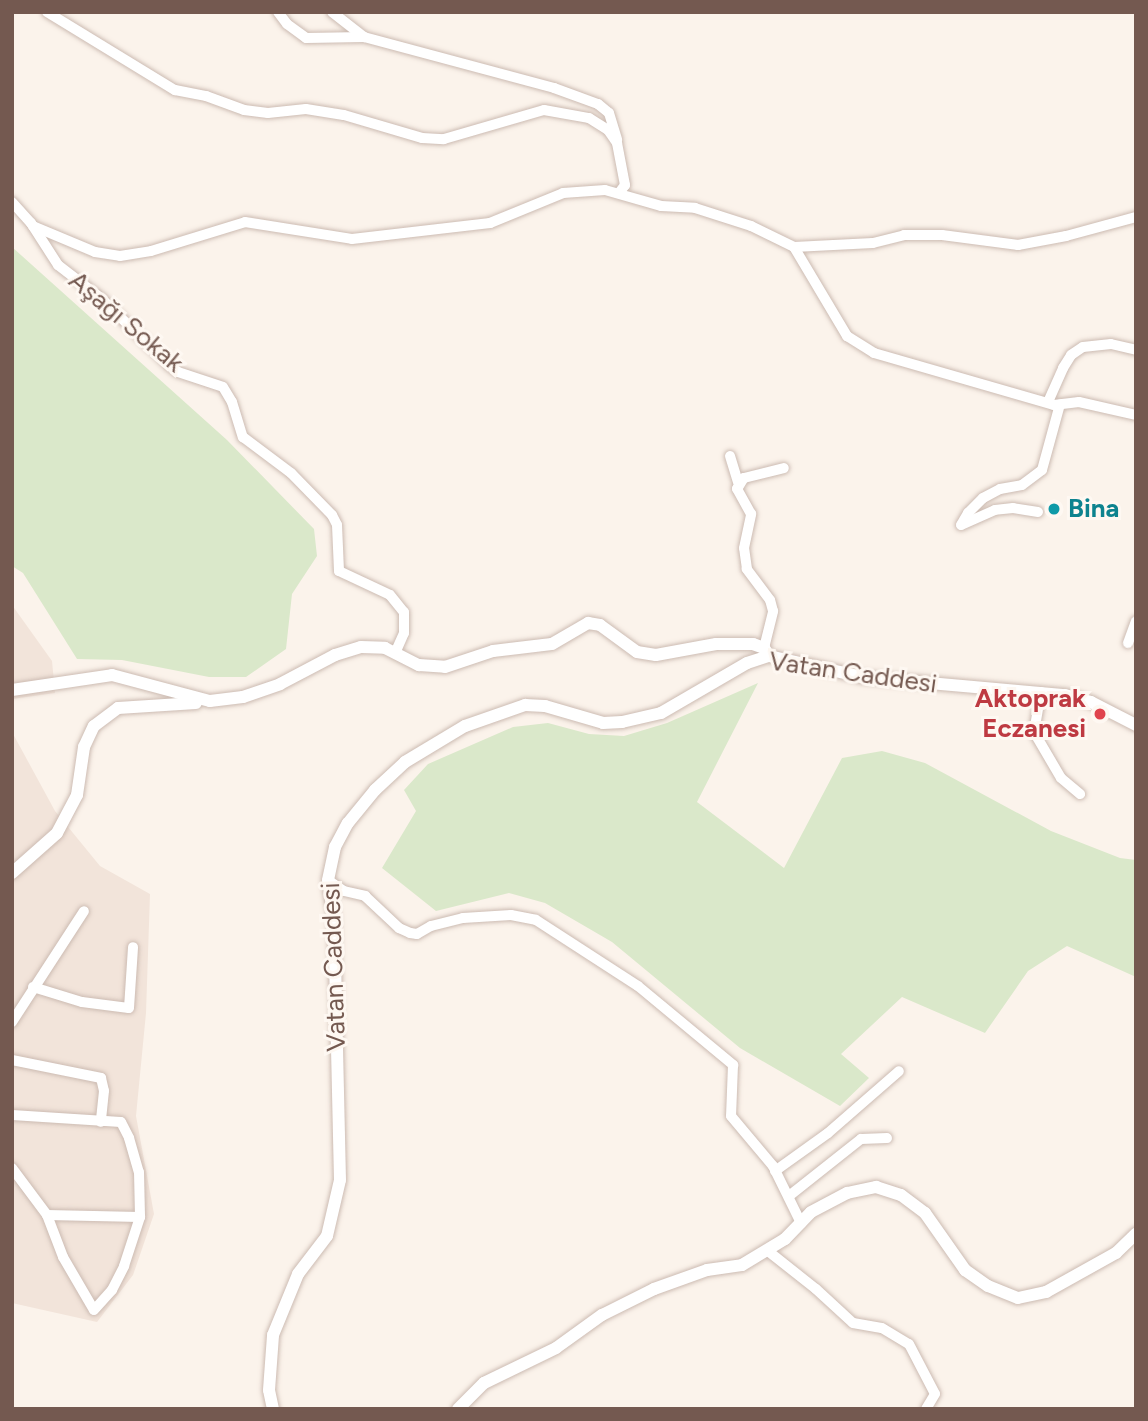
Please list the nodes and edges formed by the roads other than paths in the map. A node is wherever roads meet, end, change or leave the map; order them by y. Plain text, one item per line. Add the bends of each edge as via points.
1 (47, 12) edge
2 (278, 12) edge
3 (332, 12) edge
4 (364, 37) junction
5 (617, 143) junction
6 (620, 193) junction
7 (12, 202) edge
8 (1136, 217) edge
9 (33, 226) junction
10 (794, 247) junction
11 (1136, 350) edge
12 (1054, 403) junction
13 (1136, 415) edge
14 (730, 456) dead end
15 (783, 468) dead end
16 (738, 482) junction
17 (1038, 512) dead end
18 (1136, 621) edge
19 (1128, 643) dead end
20 (766, 652) junction
21 (395, 653) junction
22 (14, 687) edge
23 (1041, 692) junction
24 (210, 701) junction
25 (1136, 725) edge
26 (1080, 794) dead end
27 (12, 873) edge
28 (328, 880) junction
29 (83, 911) dead end
30 (134, 947) dead end
31 (33, 987) junction
32 (12, 1022) edge
33 (12, 1060) edge
34 (900, 1071) dead end
35 (12, 1115) edge
36 (101, 1122) junction
37 (887, 1138) dead end
38 (12, 1168) edge
39 (775, 1171) junction
40 (789, 1196) junction
41 (47, 1216) junction
42 (140, 1217) junction
43 (801, 1223) junction
44 (1136, 1234) edge
45 (768, 1251) junction
46 (931, 1407) edge
47 (273, 1409) edge
48 (458, 1409) edge

1 - 5 street via 175,90 244,110 306,109 422,138 444,139 544,110 589,118 608,130
2 - 4 street via 306,38
3 - 4 street
4 - 5 street via 598,104 609,113
5 - 6 street via 625,185
6 - 9 street, Aşağı Sokak via 563,193 489,223 352,239 246,222 120,256 95,252
6 - 10 street, Aşağı Sokak via 661,206 706,211
7 - 9 street, Aşağı Sokak
8 - 10 street via 1018,245 904,235 873,243
9 - 21 street, Aşağı Sokak via 58,265 102,299 170,366 223,387 243,437 291,473 332,515 337,525 339,571 390,595 404,612 404,633
10 - 12 street via 846,336 874,353
11 - 12 street via 1111,344 1083,347 1071,355
12 - 13 street via 1079,402
12 - 17 street via 1042,470 1022,485 982,498 961,525 995,510
14 - 16 street
15 - 16 street
16 - 20 street via 737,489 751,513 744,548 747,569 773,611
18 - 19 street
20 - 21 street via 753,644 716,644 647,654 637,652 600,625 588,623 552,644 493,651 445,667 419,665
20 - 23 street, Vatan Caddesi via 862,677
20 - 28 street, Vatan Caddesi via 661,713 640,719 603,723 545,706 525,705 453,732 405,762 375,790 335,847
21 - 24 street via 361,647 335,655 280,684 243,697
22 - 24 street via 112,675
23 - 25 street, Vatan Caddesi via 1091,702
23 - 26 street via 1034,732 1062,778
24 - 27 street via 118,708 94,726 84,747 77,795 57,833
28 - 39 street via 344,891 365,896 410,933 463,918 511,915 536,920 581,947 638,986 733,1065 732,1116
28 - 47 street, Vatan Caddesi via 334,918 340,1180 327,1236 298,1274 273,1335 269,1390
29 - 31 street
30 - 31 street via 129,1008 82,1002
31 - 32 street
33 - 36 street via 101,1078
34 - 39 street
35 - 36 street
36 - 42 street via 121,1122 129,1138 139,1172
37 - 40 street via 861,1139
38 - 41 street
39 - 40 street
40 - 43 street
41 - 42 street
41 - 42 street via 63,1257 94,1310 112,1290 124,1266
43 - 44 street via 811,1212 847,1193 876,1187 901,1195 925,1213 965,1270 1018,1298 1046,1292 1116,1253
43 - 45 street
45 - 46 street via 853,1323 882,1328 909,1344 932,1384
45 - 48 street via 742,1265 707,1270 654,1289 602,1315 556,1348 484,1383

